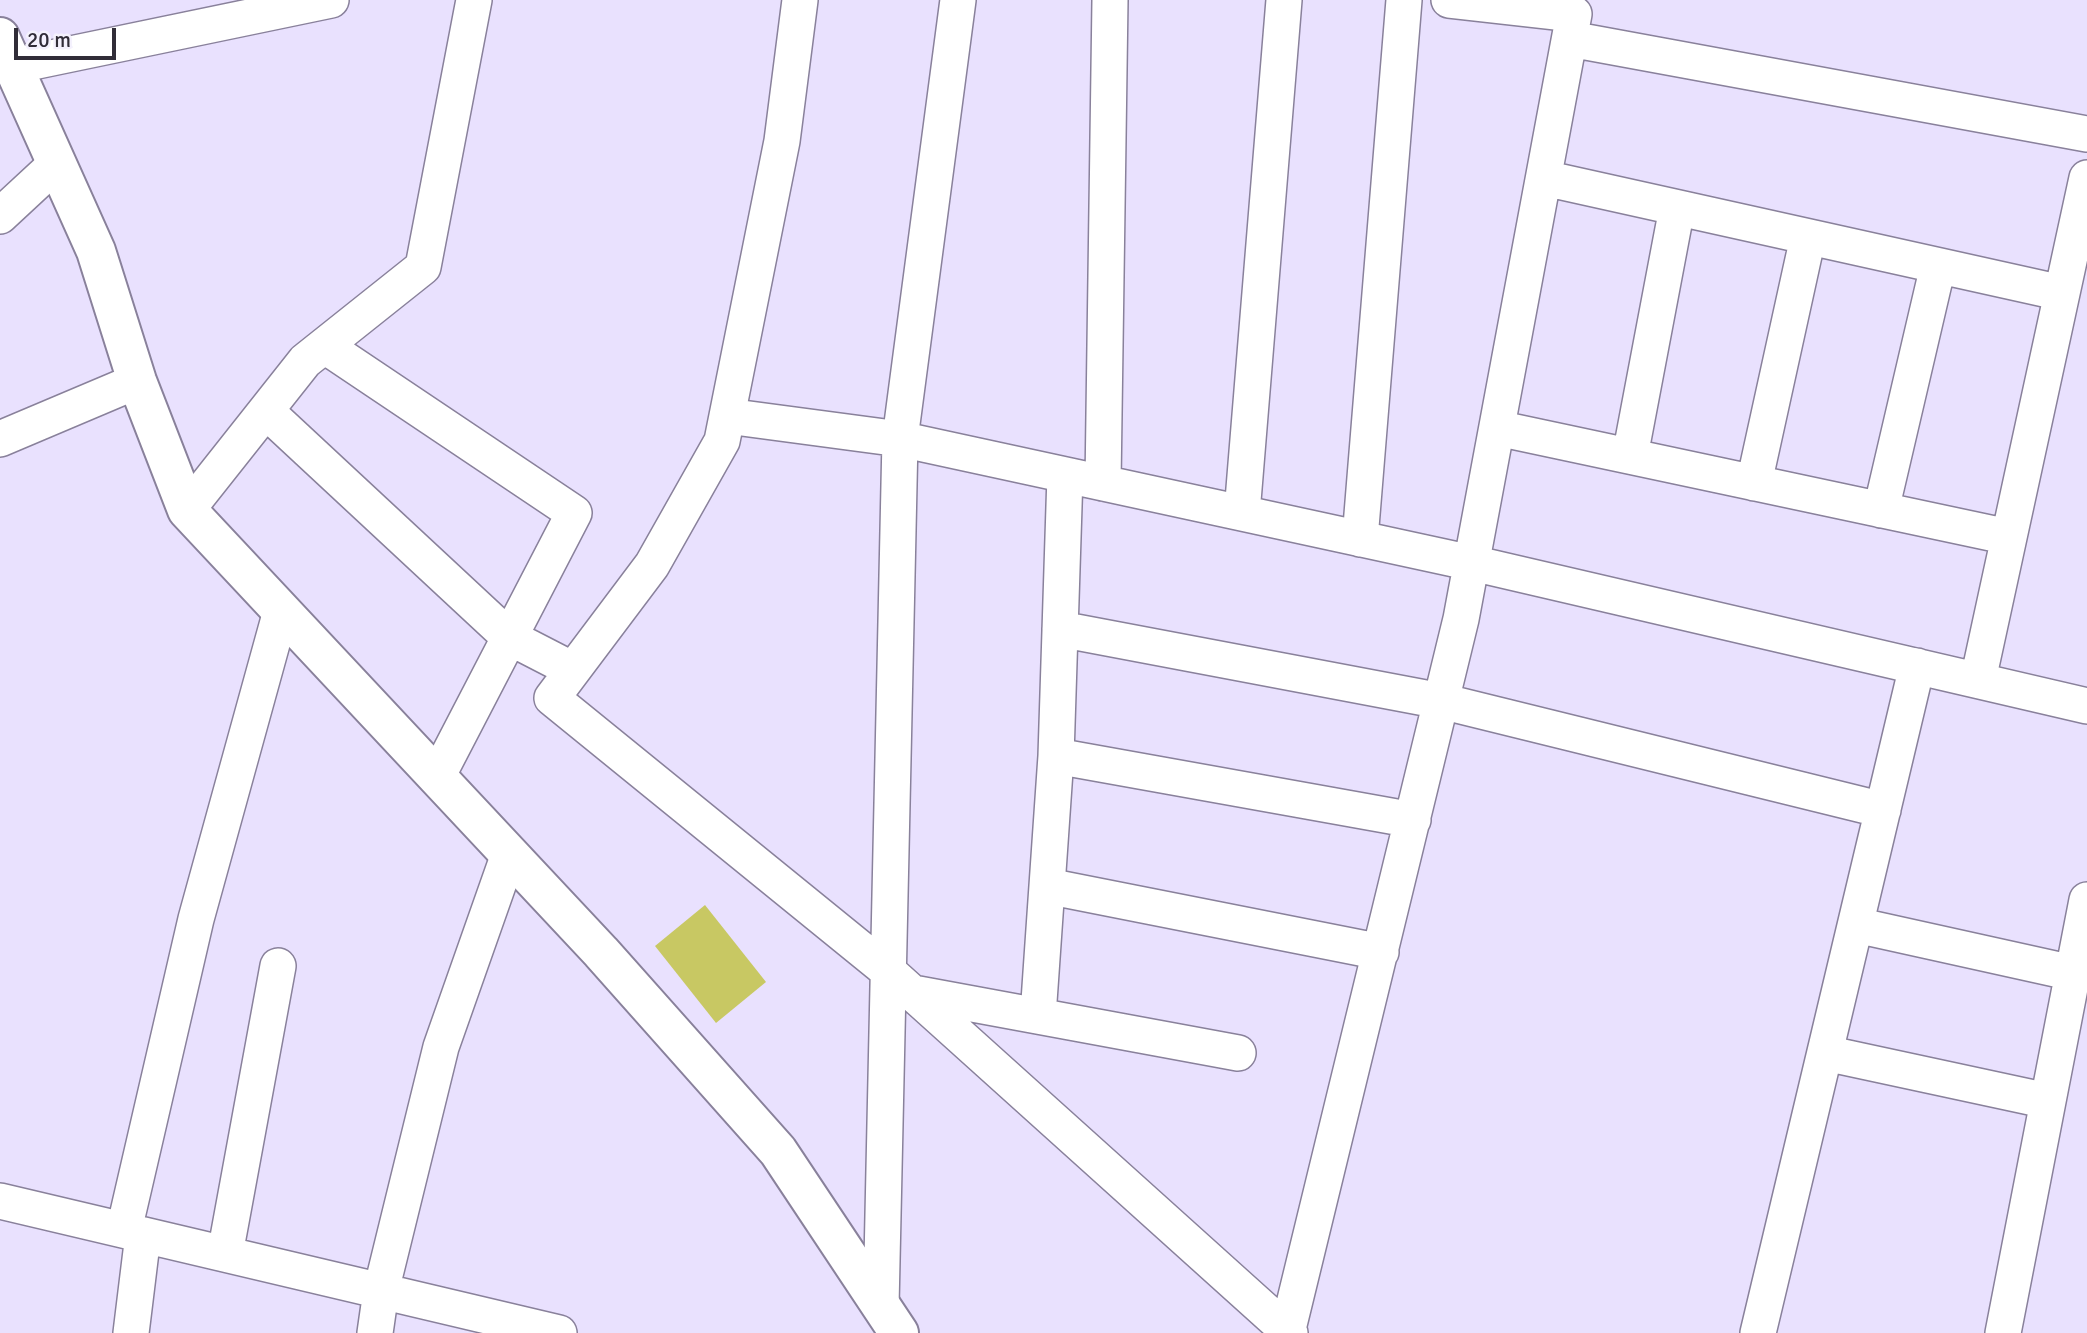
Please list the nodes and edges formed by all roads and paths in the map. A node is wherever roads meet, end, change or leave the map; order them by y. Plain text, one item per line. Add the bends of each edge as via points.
1 (331, 0) edge
2 (474, 0) edge
3 (800, 0) edge
4 (958, 0) edge
5 (1110, 0) edge
6 (1284, 0) edge
7 (1404, 0) edge
8 (1449, 0) edge
9 (1570, 39) junction
10 (6, 51) edge
11 (2087, 134) edge
12 (57, 164) junction
13 (1544, 178) junction
14 (2087, 178) edge
15 (1677, 208) junction
16 (0, 216) edge
17 (1808, 237) junction
18 (1938, 266) junction
19 (2062, 293) junction
20 (325, 346) junction
21 (137, 381) junction
22 (266, 411) junction
23 (727, 416) junction
24 (1497, 428) junction
25 (0, 439) edge
26 (900, 439) junction
27 (1630, 456) junction
28 (1065, 475) junction
29 (1104, 483) junction
30 (1754, 483) junction
31 (187, 510) junction
32 (1881, 510) junction
33 (1242, 513) junction
34 (2009, 537) junction
35 (1360, 539) junction
36 (1472, 563) junction
37 (281, 611) junction
38 (1060, 629) junction
39 (509, 637) junction
40 (1917, 666) junction
41 (573, 670) junction
42 (1978, 680) junction
43 (1441, 701) junction
44 (2087, 705) edge
45 (1056, 755) junction
46 (437, 777) junction
47 (1883, 810) junction
48 (1413, 820) junction
49 (509, 854) junction
50 (1047, 886) junction
51 (2087, 900) edge
52 (1856, 925) junction
53 (1381, 952) junction
54 (278, 966) dead end
55 (2073, 973) junction
56 (901, 982) junction
57 (1038, 1016) junction
58 (1238, 1053) dead end
59 (1825, 1053) junction
60 (2048, 1101) junction
61 (0, 1201) edge
62 (134, 1232) junction
63 (225, 1254) junction
64 (382, 1291) junction
65 (890, 1319) edge
66 (1289, 1332) edge
67 (131, 1333) edge
68 (375, 1333) edge
69 (559, 1333) edge
70 (1758, 1333) edge
71 (2003, 1333) edge

1 - 10 street
2 - 20 street via 423,267
3 - 23 street via 782,141
4 - 26 street
5 - 29 street
6 - 33 street
7 - 35 street
8 - 9 street via 1574,14
9 - 11 street
9 - 13 street
10 - 12 street
12 - 16 street
12 - 21 street via 96,251
13 - 15 street
13 - 24 street
14 - 19 street
15 - 17 street
15 - 27 street
17 - 18 street
17 - 30 street
18 - 19 street
18 - 32 street
19 - 34 street
20 - 22 street via 305,361
20 - 39 street via 574,513
21 - 25 street
21 - 31 street
22 - 31 street
22 - 39 street
23 - 26 street
23 - 41 street via 722,442 652,565
24 - 27 street
24 - 36 street
26 - 28 street
26 - 56 street
27 - 30 street
28 - 29 street
28 - 38 street
29 - 33 street
30 - 32 street
31 - 37 street
32 - 34 street
33 - 35 street
34 - 42 street
35 - 36 street
36 - 40 street
36 - 43 street
37 - 46 street
37 - 62 street via 196,919
38 - 43 street
38 - 45 street
39 - 41 street
39 - 46 street
40 - 42 street
40 - 47 street
41 - 56 street via 552,698
42 - 44 street
43 - 47 street
43 - 48 street
45 - 48 street
45 - 50 street
46 - 49 street
47 - 52 street
48 - 53 street
49 - 64 street via 441,1047
49 - 65 street via 778,1152
50 - 53 street
50 - 57 street
51 - 55 street
52 - 55 street
52 - 59 street
53 - 66 street
54 - 63 street
55 - 60 street
56 - 57 street
56 - 65 street
56 - 66 street
57 - 58 street
59 - 60 street
59 - 70 street
60 - 71 street
61 - 62 street
62 - 63 street
62 - 67 street
63 - 64 street
64 - 68 street
64 - 69 street

